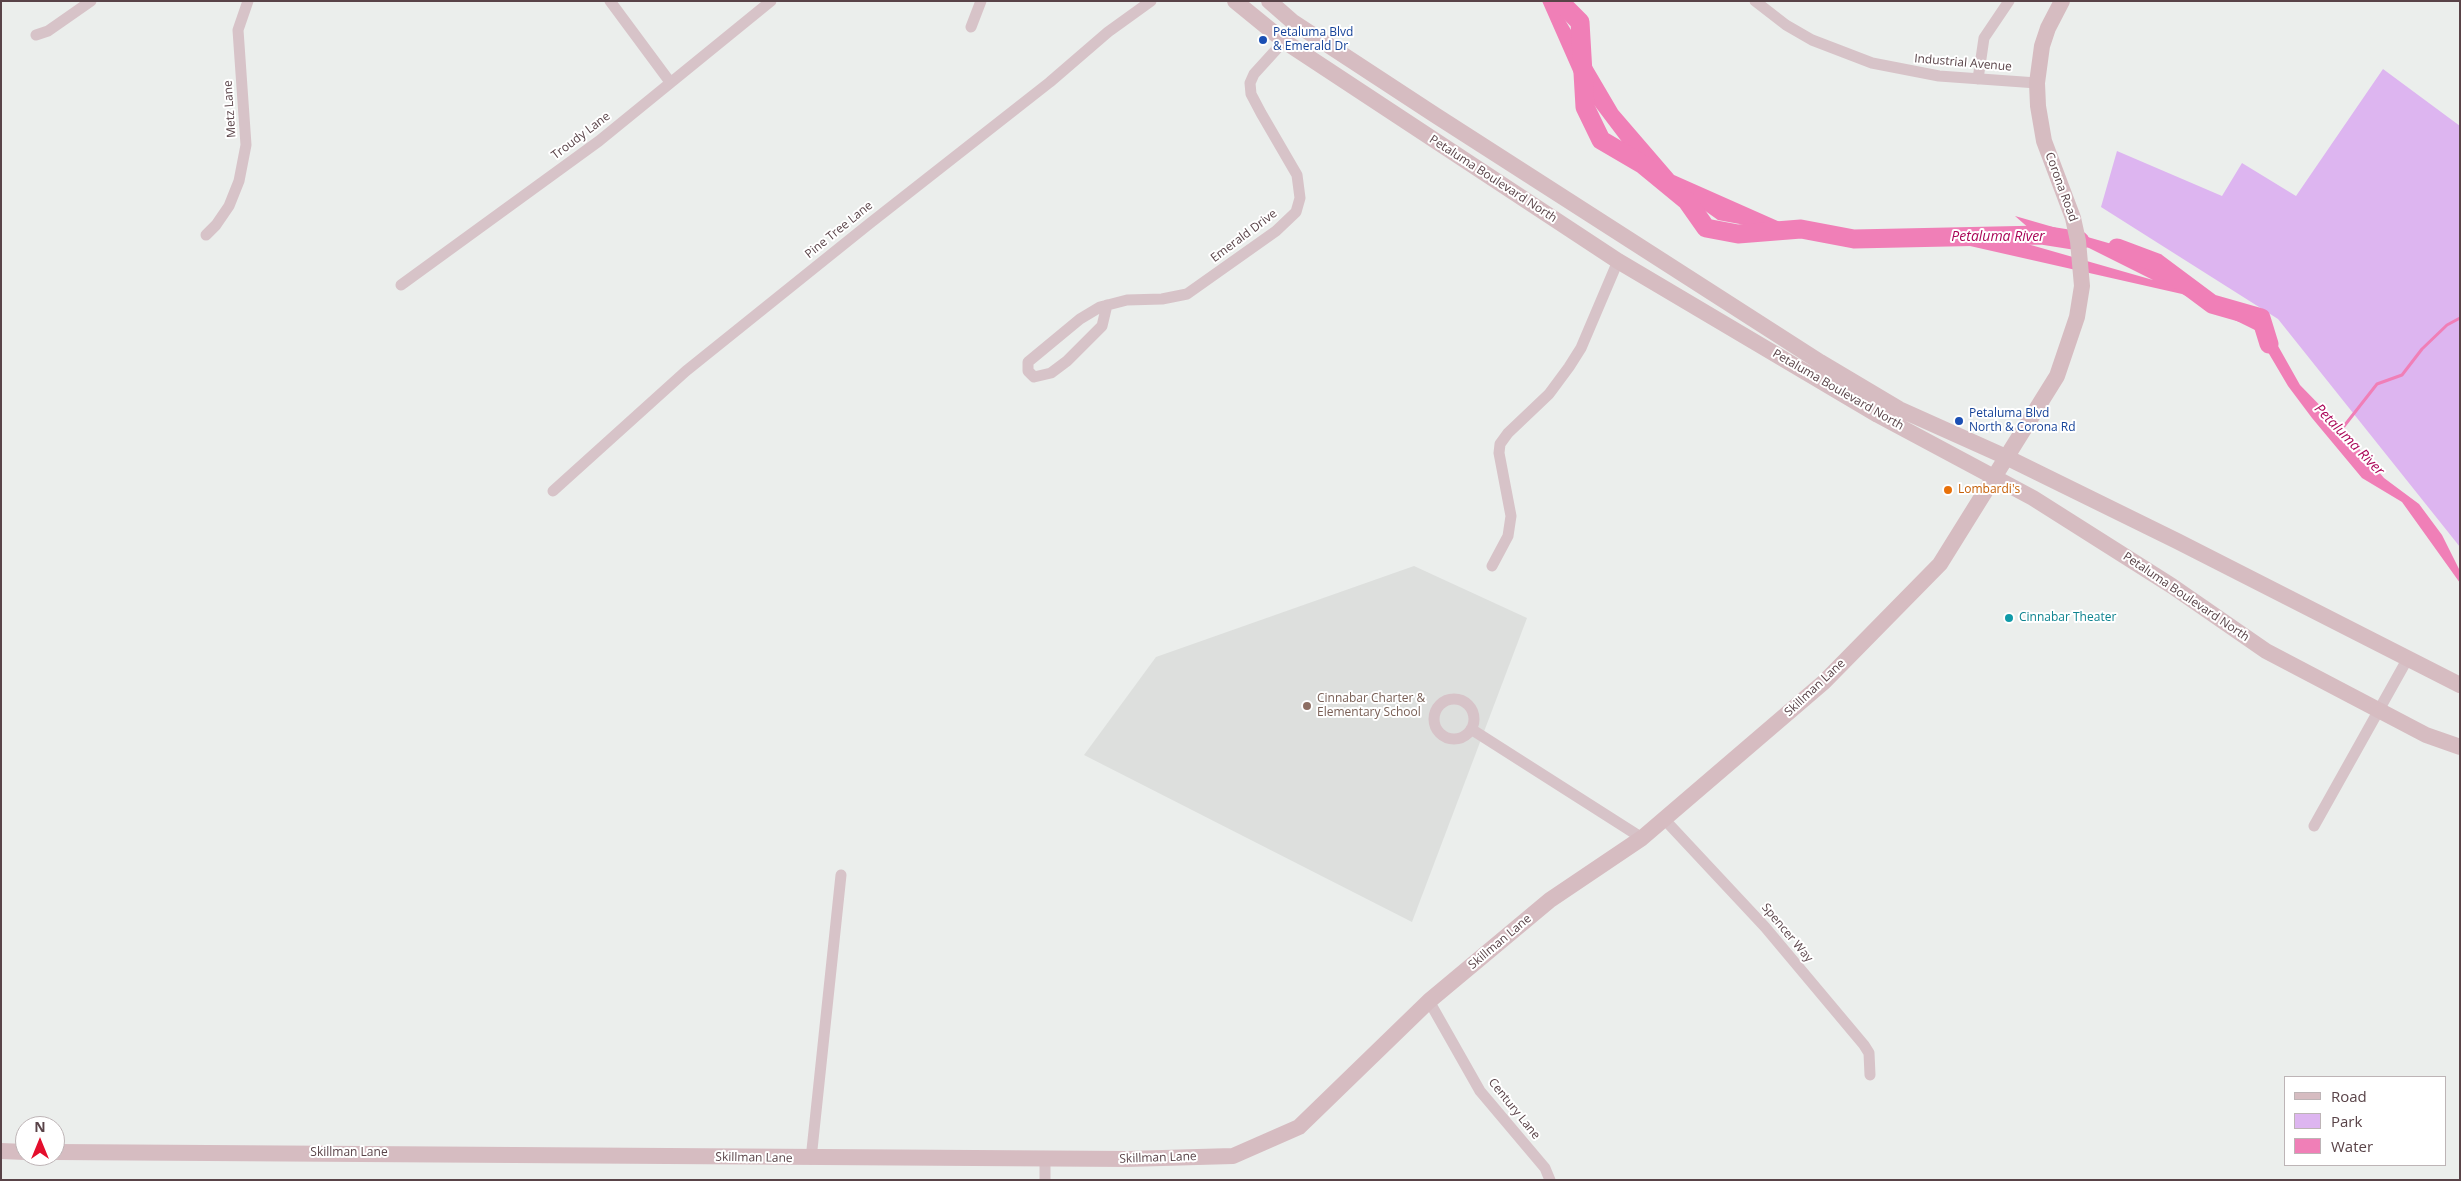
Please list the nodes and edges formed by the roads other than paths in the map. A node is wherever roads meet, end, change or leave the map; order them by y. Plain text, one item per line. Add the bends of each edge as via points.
1 (91, 1) edge
2 (248, 1) edge
3 (610, 1) edge
4 (771, 1) edge
5 (981, 1) edge
6 (1151, 1) edge
7 (1235, 1) edge
8 (1269, 1) edge
9 (1754, 1) edge
10 (2009, 1) edge
11 (2062, 1) edge
12 (971, 27) dead end
13 (36, 35) dead end
14 (1284, 41) junction
15 (1978, 79) junction
16 (670, 82) junction
17 (2037, 83) junction
18 (206, 235) dead end
19 (1618, 260) junction
20 (401, 284) dead end
21 (1107, 305) junction
22 (2006, 457) junction
23 (1993, 477) junction
24 (553, 491) dead end
25 (1492, 566) dead end
26 (2408, 658) junction
27 (2460, 685) edge
28 (2380, 710) junction
29 (1471, 730) dead end
30 (2460, 747) edge
31 (1665, 820) junction
32 (2314, 826) dead end
33 (1642, 838) junction
34 (841, 875) dead end
35 (1429, 1001) junction
36 (1870, 1075) dead end
37 (1, 1151) edge
38 (15, 1152) edge
39 (65, 1152) edge
40 (812, 1159) junction
41 (1045, 1159) junction
42 (1045, 1180) edge
43 (1550, 1180) edge

1 - 13 street via 48,31
2 - 18 street, Metz Lane via 238,30 246,145 239,181 229,206
3 - 16 street
4 - 16 street, Troudy Lane
5 - 12 street
6 - 24 street, Pine Tree Lane via 1108,32 686,371
7 - 14 main road, Petaluma Boulevard North
8 - 22 main road, Petaluma Boulevard North via 1293,22 1820,362 1899,409
9 - 15 street, Industrial Avenue via 1786,25 1842,53 1904,71
10 - 15 street via 1984,38
11 - 17 main road, Corona Road via 2042,46
14 - 19 main road, Petaluma Boulevard North
14 - 21 street, Emerald Drive via 1254,74 1250,83 1251,94 1260,113 1297,174 1300,198 1296,212 1276,231 1187,294
15 - 17 street, Industrial Avenue
16 - 20 street, Troudy Lane via 599,141
17 - 22 main road, Corona Road via 2039,124 2073,218 2082,286 2077,317 2057,376
19 - 23 main road, Petaluma Boulevard North via 1878,415
19 - 25 street via 1573,361 1549,394 1500,444 1511,516 1508,536
21 - 21 street, Emerald Drive via 1102,326 1067,361 1051,373 1034,377 1028,371 1028,362 1080,319
22 - 23 main road, Corona Road
22 - 26 main road, Petaluma Boulevard North
23 - 28 main road, Petaluma Boulevard North via 2033,498 2172,586 2266,651
23 - 31 main road, Skillman Lane via 1940,564 1824,682
26 - 27 main road, Petaluma Boulevard North
26 - 28 street
28 - 30 main road, Petaluma Boulevard North via 2426,735
28 - 32 street
29 - 33 street
31 - 33 main road, Skillman Lane
31 - 36 street, Spencer Way via 1765,927 1849,1027 1869,1053
33 - 35 main road, Skillman Lane via 1550,900
34 - 40 street
35 - 41 main road, Skillman Lane via 1299,1127 1264,1144 1233,1156
35 - 43 street, Century Lane via 1480,1091 1545,1168
37 - 38 main road
39 - 40 main road, Skillman Lane
40 - 41 main road, Skillman Lane
41 - 42 street

